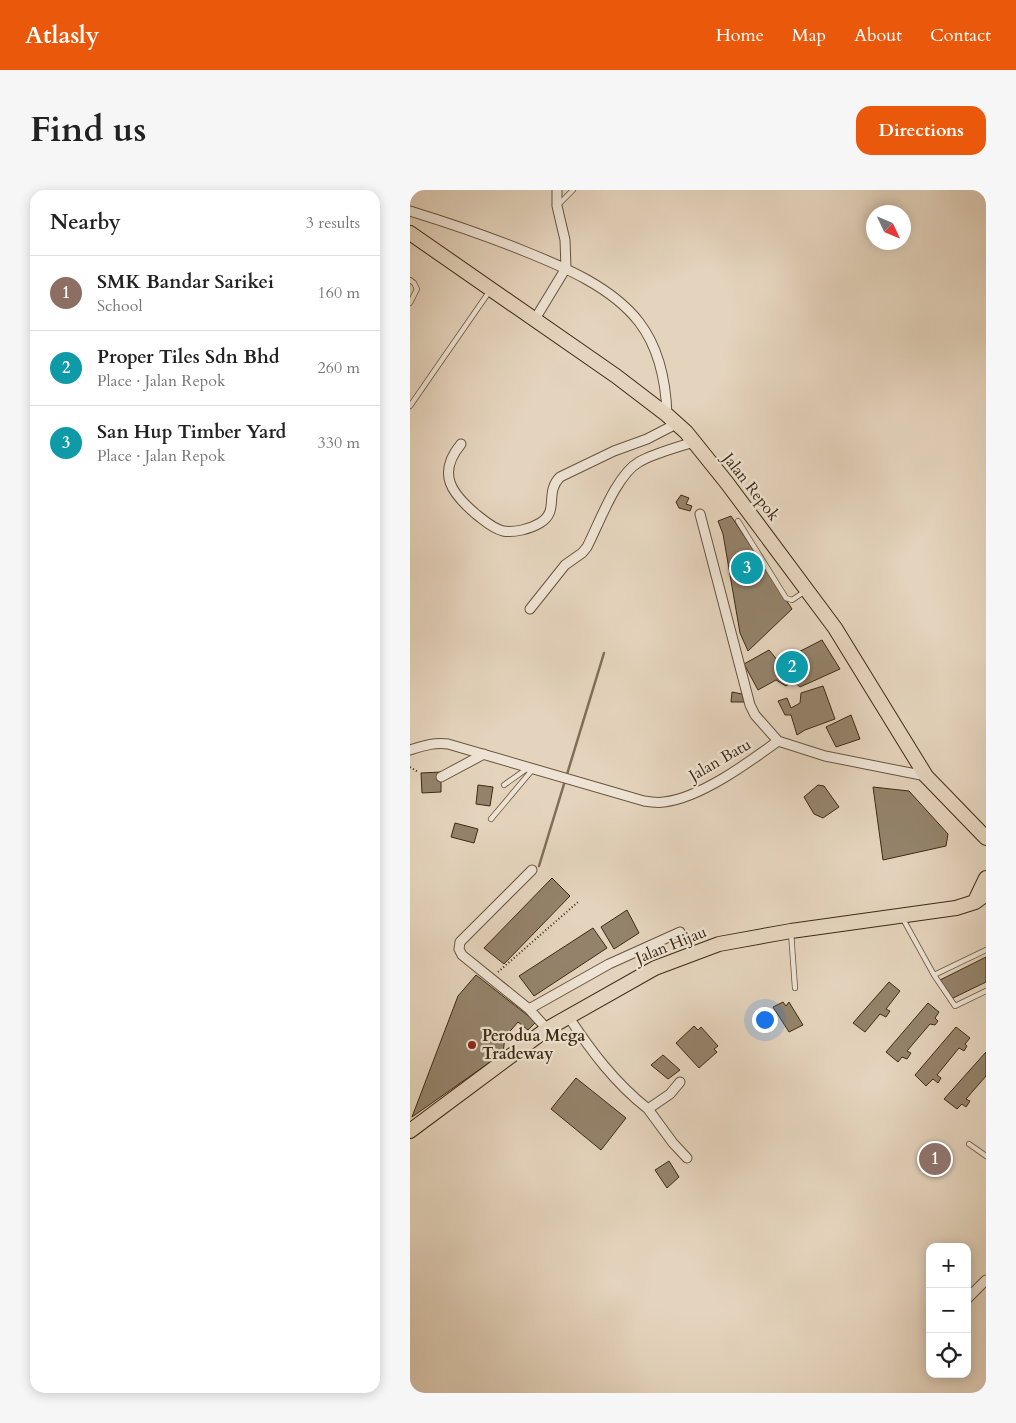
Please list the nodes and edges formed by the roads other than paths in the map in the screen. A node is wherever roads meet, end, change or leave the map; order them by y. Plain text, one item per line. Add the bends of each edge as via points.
1 (557, 190) edge
2 (573, 190) edge
3 (558, 206) junction
4 (410, 211) edge
5 (410, 233) edge
6 (566, 268) junction
7 (410, 280) edge
8 (492, 288) junction
9 (410, 303) edge
10 (535, 319) junction
11 (410, 406) edge
12 (671, 419) junction
13 (693, 442) junction
14 (461, 444) dead end
15 (700, 514) dead end
16 (738, 521) dead end
17 (807, 589) junction
18 (530, 609) dead end
19 (778, 742) junction
20 (410, 750) edge
21 (484, 754) junction
22 (531, 768) junction
23 (926, 776) junction
24 (441, 777) dead end
25 (504, 785) dead end
26 (490, 819) dead end
27 (986, 838) edge
28 (532, 870) dead end
29 (986, 878) edge
30 (983, 896) edge
31 (902, 916) junction
32 (791, 931) junction
33 (680, 932) dead end
34 (986, 950) edge
35 (934, 975) junction
36 (795, 988) dead end
37 (986, 991) edge
38 (529, 1009) junction
39 (568, 1016) junction
40 (547, 1029) junction
41 (680, 1082) dead end
42 (648, 1109) junction
43 (410, 1131) edge
44 (969, 1144) dead end
45 (986, 1156) edge
46 (687, 1158) dead end
47 (986, 1280) edge
48 (971, 1290) edge

1 - 3 street
2 - 3 lane
3 - 6 street via 565,240
4 - 6 street
5 - 8 main road, Jalan Repok
6 - 10 street
6 - 12 street via 609,294 640,323 663,374
7 - 9 lane via 417,289
8 - 10 main road, Jalan Repok
8 - 11 lane
10 - 12 main road, Jalan Repok
12 - 13 main road, Jalan Repok
12 - 14 street via 647,439 560,477 551,489 551,509 547,517 533,526 513,532 487,523 454,493 450,484 450,461
13 - 17 main road, Jalan Repok
13 - 18 street via 643,460 626,473 587,547 565,566
15 - 19 street via 750,704
16 - 17 lane via 786,598 792,600
17 - 23 main road, Jalan Repok via 863,672
19 - 22 street, Jalan Batu via 748,764 709,785 688,796 664,802 644,801
19 - 23 street via 825,756
20 - 21 street, Jalan Batu via 440,743
21 - 22 street, Jalan Batu
21 - 24 street
22 - 25 lane
22 - 26 lane
23 - 27 main road, Jalan Repok
28 - 38 street via 460,942 459,949 462,955
29 - 30 main road
30 - 31 main road, Jalan Hijau via 956,908
31 - 32 main road, Jalan Hijau
31 - 35 lane
32 - 36 lane
32 - 39 main road, Jalan Hijau via 719,944 655,968
33 - 38 street via 609,964
34 - 35 lane
35 - 37 lane via 955,1006
38 - 40 street
39 - 40 main road, Jalan Hijau
39 - 42 street via 605,1068
40 - 43 main road, Jalan Hijau
41 - 42 street via 670,1094
42 - 46 street
44 - 45 lane
47 - 48 street

